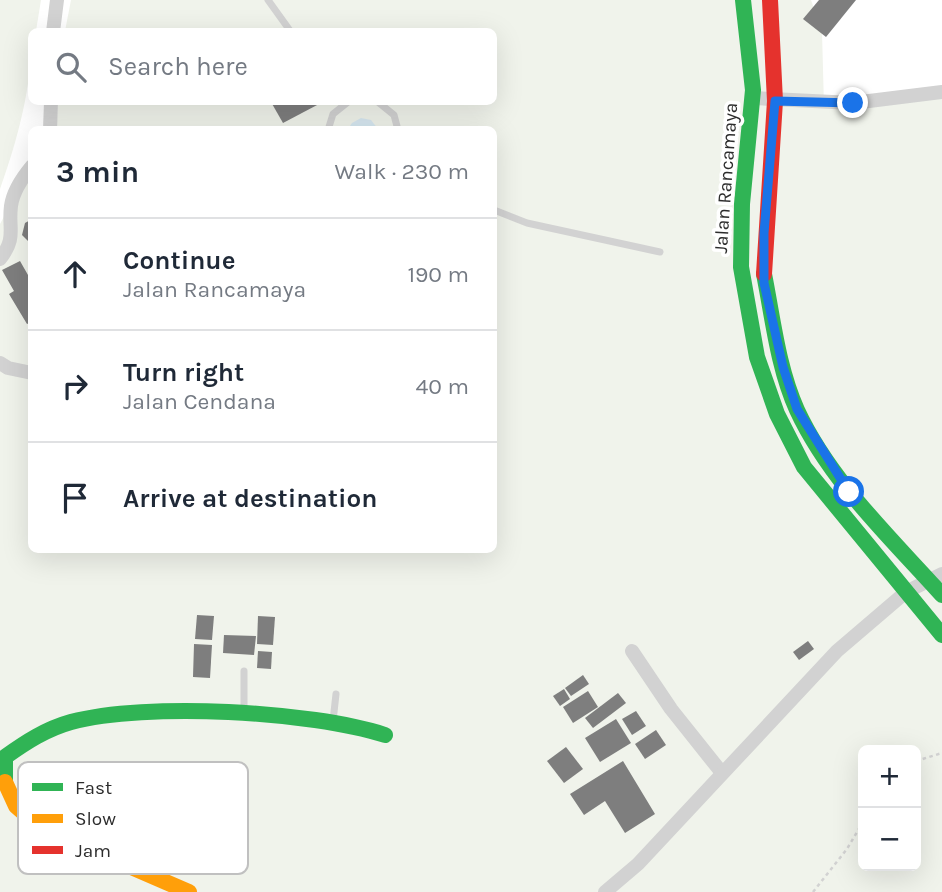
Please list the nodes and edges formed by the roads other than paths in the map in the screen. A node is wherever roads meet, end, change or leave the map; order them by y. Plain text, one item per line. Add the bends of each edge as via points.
1 (57, 0) edge
2 (268, 0) edge
3 (743, 0) edge
4 (770, 0) edge
5 (54, 28) edge
6 (288, 28) edge
7 (942, 92) edge
8 (754, 98) junction
9 (775, 101) junction
10 (51, 105) edge
11 (344, 105) edge
12 (381, 105) edge
13 (50, 126) edge
14 (329, 126) edge
15 (397, 126) edge
16 (28, 172) edge
17 (497, 211) edge
18 (660, 252) dead end
19 (0, 259) edge
20 (0, 363) edge
21 (28, 372) edge
22 (935, 578) edge
23 (906, 592) junction
24 (942, 595) edge
25 (942, 635) edge
26 (632, 651) dead end
27 (244, 671) dead end
28 (336, 694) dead end
29 (244, 717) junction
30 (332, 723) junction
31 (385, 735) dead end
32 (722, 772) junction
33 (18, 809) edge
34 (147, 874) edge
35 (189, 892) edge
36 (605, 892) edge

1 - 5 street
2 - 6 lane
3 - 8 street, Jalan Rancamaya
4 - 9 street
7 - 9 street via 853,103
8 - 9 street
8 - 23 street, Jalan Rancamaya via 740,237 746,311 758,356 804,467
9 - 22 street via 762,266 783,367 797,409 825,459 857,502
10 - 13 street
11 - 14 lane via 333,114
12 - 15 lane via 394,116
16 - 19 street via 15,192 11,243
17 - 18 lane via 527,223
20 - 21 street
22 - 23 street
22 - 24 street
23 - 25 street, Jalan Rancamaya
23 - 32 street via 836,651
26 - 32 street
27 - 29 lane
28 - 30 lane
29 - 30 street
29 - 33 street via 106,715 44,732 5,757 1,770 5,795
30 - 31 street
32 - 36 street via 638,864
34 - 35 street

